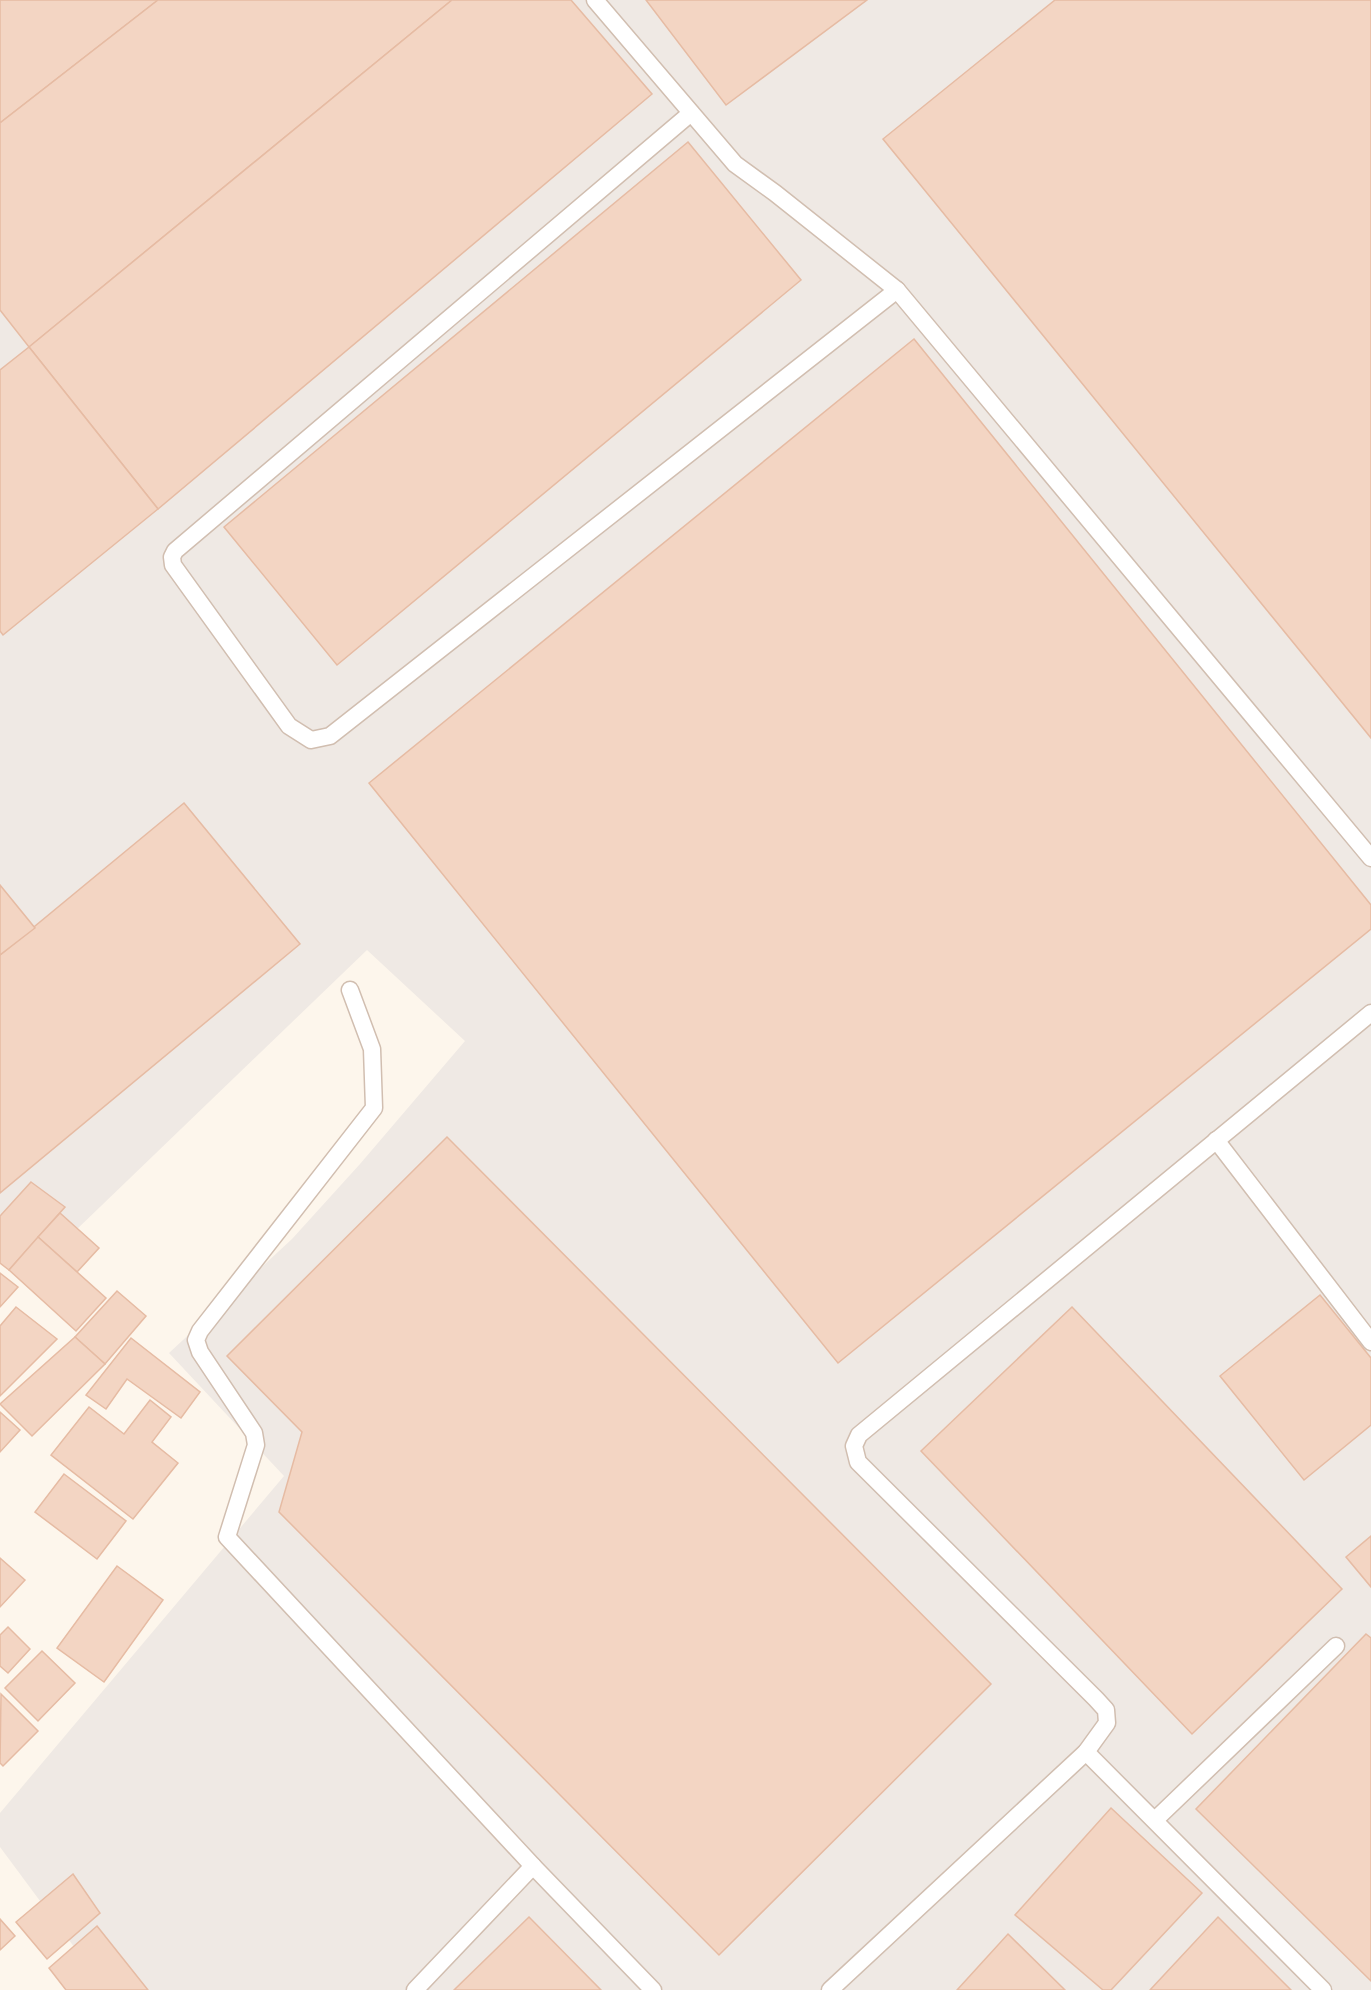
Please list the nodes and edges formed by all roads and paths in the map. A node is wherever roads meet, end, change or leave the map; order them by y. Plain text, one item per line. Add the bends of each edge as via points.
1 (595, 0) edge
2 (691, 113) junction
3 (897, 290) junction
4 (1371, 858) edge
5 (350, 990) dead end
6 (1371, 1012) edge
7 (1216, 1140) junction
8 (1371, 1342) edge
9 (1336, 1646) dead end
10 (1086, 1752) junction
11 (1155, 1821) junction
12 (533, 1866) junction
13 (415, 1990) edge
14 (653, 1990) edge
15 (830, 1990) edge
16 (1323, 1990) edge

1 - 2 lane
2 - 3 lane via 735,164
2 - 3 lane via 175,551 173,565 289,726 311,740 330,736
3 - 4 lane
5 - 12 lane via 372,1049 374,1108 196,1340 254,1433 256,1445 227,1537
6 - 7 lane
7 - 8 lane
7 - 10 lane via 858,1435 854,1446 858,1462 1106,1710 1107,1722
9 - 11 lane
10 - 11 lane
10 - 15 lane
11 - 16 lane
12 - 13 lane
12 - 14 lane

